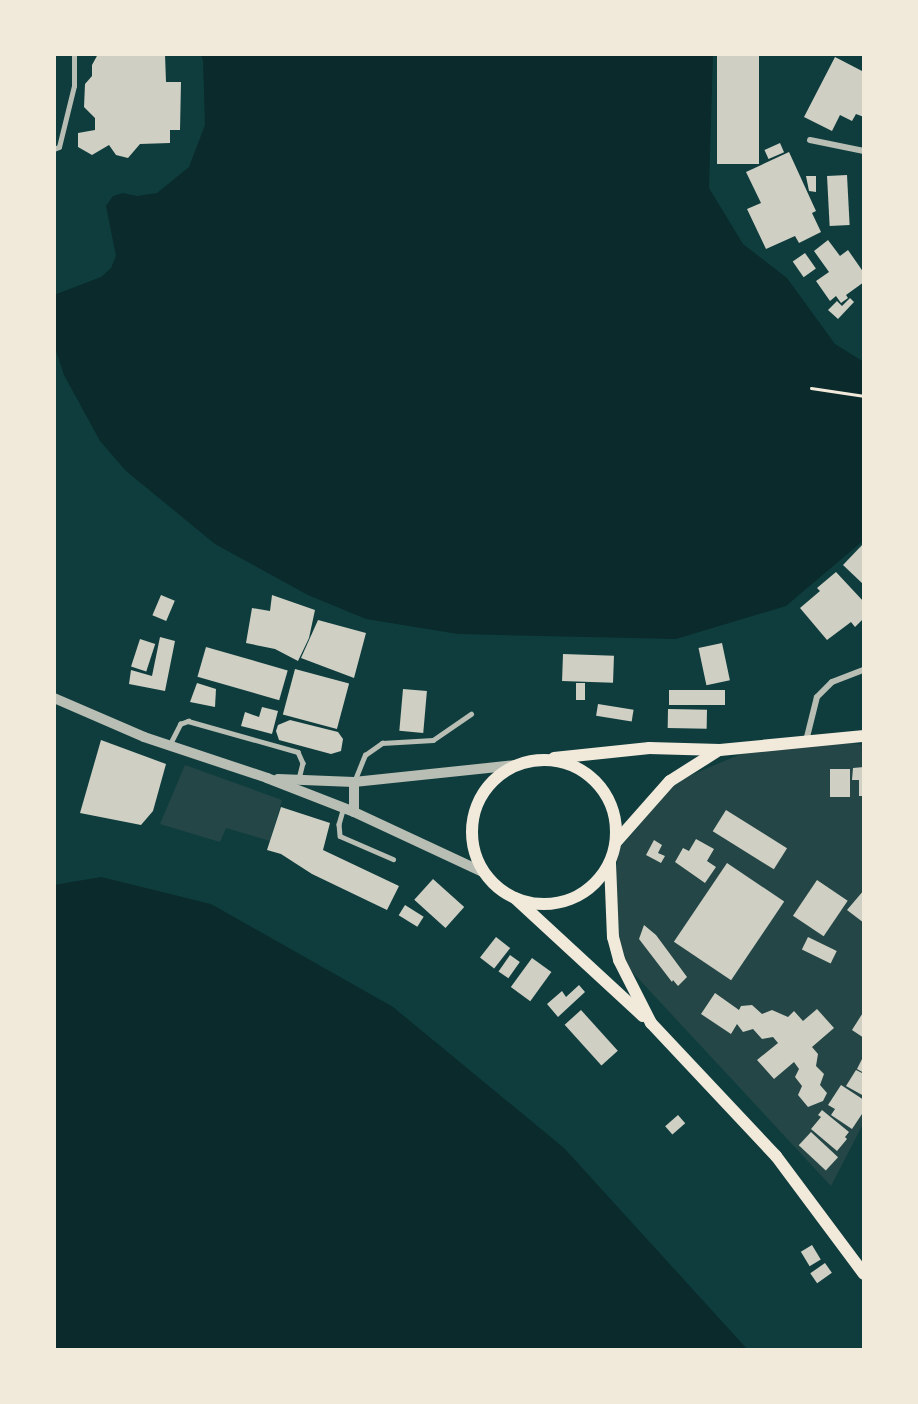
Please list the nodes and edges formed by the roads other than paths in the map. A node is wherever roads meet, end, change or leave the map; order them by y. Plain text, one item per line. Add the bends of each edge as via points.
1 (74, 54) edge
2 (810, 140) dead end
3 (54, 149) edge
4 (864, 151) edge
5 (864, 670) edge
6 (54, 698) edge
7 (471, 714) dead end
8 (864, 736) edge
9 (806, 741) junction
10 (169, 746) junction
11 (720, 750) junction
12 (544, 759) junction
13 (517, 765) junction
14 (267, 778) junction
15 (299, 779) junction
16 (354, 782) junction
17 (349, 809) junction
18 (616, 842) junction
19 (393, 859) dead end
20 (610, 863) junction
21 (485, 873) junction
22 (513, 897) junction
23 (651, 1023) junction
24 (864, 1275) edge

1 - 3 lane via 74,86 59,147
2 - 4 street
5 - 9 street via 832,682 817,697
6 - 10 street
7 - 16 lane via 433,740 382,743 365,755
8 - 9 main road
9 - 11 main road
10 - 14 street
10 - 15 lane via 180,724 188,721 298,752 303,764
11 - 12 main road via 649,748
11 - 18 main road via 670,781
12 - 13 main road
12 - 18 main road via 584,771 599,785 616,822
13 - 16 street
13 - 21 main road via 495,779 479,800 472,824 474,850
14 - 15 street
14 - 17 street
15 - 16 street
16 - 17 street
17 - 19 lane via 339,824 340,836
17 - 21 street
18 - 20 main road
20 - 22 main road via 593,885 568,900 541,904
20 - 23 main road via 612,937 619,960
21 - 22 main road
22 - 23 main road
23 - 24 main road via 776,1156

